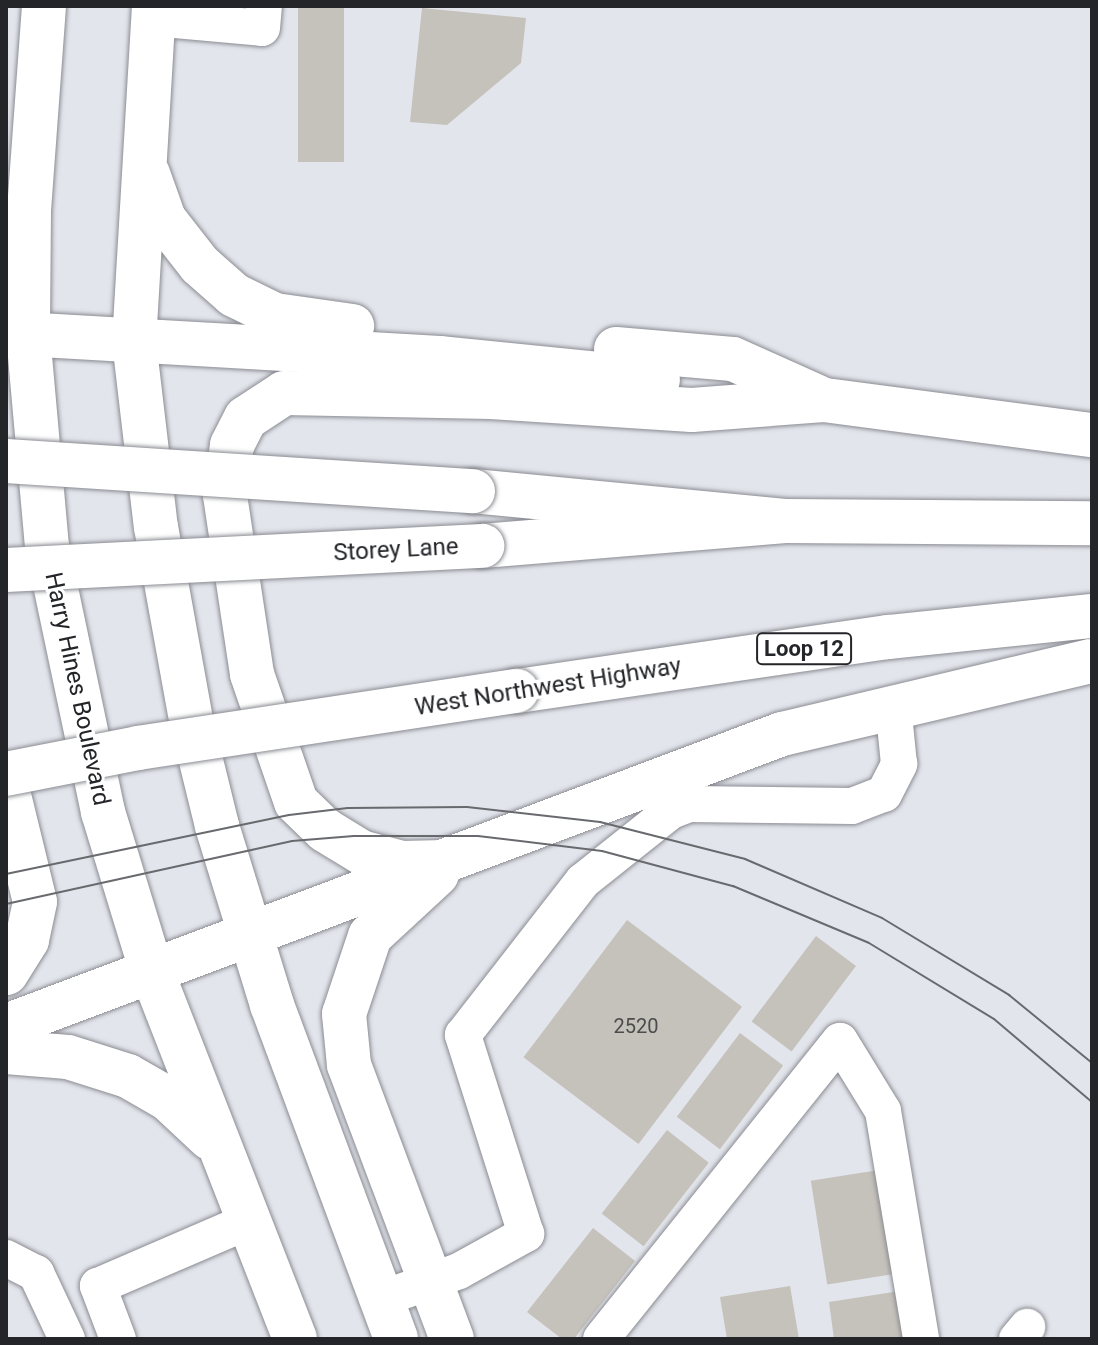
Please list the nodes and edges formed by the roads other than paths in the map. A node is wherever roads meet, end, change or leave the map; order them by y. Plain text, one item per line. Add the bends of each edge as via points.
1 (44, 6) edge
2 (264, 6) edge
3 (153, 12) edge
4 (36, 108) junction
5 (6, 153) edge
6 (143, 159) junction
7 (17, 334) edge
8 (134, 341) junction
9 (824, 400) junction
10 (1092, 435) edge
11 (6, 461) edge
12 (785, 521) junction
13 (1092, 523) edge
14 (6, 570) edge
15 (1092, 616) edge
16 (1092, 661) edge
17 (893, 705) junction
18 (6, 774) edge
19 (6, 783) edge
20 (451, 859) junction
21 (252, 935) junction
22 (152, 972) junction
23 (6, 973) edge
24 (6, 1026) edge
25 (6, 1052) edge
26 (219, 1146) junction
27 (249, 1221) junction
28 (6, 1258) edge
29 (430, 1282) junction
30 (381, 1299) junction
31 (67, 1339) edge
32 (118, 1339) edge
33 (295, 1339) edge
34 (396, 1339) edge
35 (452, 1339) edge
36 (601, 1339) edge
37 (921, 1339) edge

1 - 4 main road, Harry Hines Boulevard
2 - 3 lane via 262,28
3 - 6 main road
4 - 5 main road
4 - 7 main road, Harry Hines Boulevard
6 - 8 main road
6 - 9 main road via 164,219 200,265 234,295 275,315 733,359
7 - 8 main road
7 - 22 main road, Harry Hines Boulevard via 47,546 73,679 103,812
8 - 9 main road via 454,359
8 - 21 main road via 154,512 191,720
9 - 10 main road
9 - 20 main road via 692,410 491,397 284,393 246,418 232,445 225,495 252,674 296,802 325,830 361,852 402,863
11 - 12 main road, bridge via 473,491
12 - 13 main road
12 - 14 main road, Storey Lane, bridge via 482,546
15 - 18 main road, West Northwest Highway / Loop 12, bridge via 888,637 138,748
16 - 17 main road
17 - 20 main road via 782,734
17 - 29 lane via 899,764 884,794 852,806 689,804 671,811 583,881 463,1035 526,1234
19 - 23 main road via 35,902 27,940
20 - 21 main road
20 - 29 main road via 370,936 344,1014 349,1065
21 - 22 main road
21 - 30 main road via 272,1005
22 - 24 main road
22 - 26 main road, Harry Hines Boulevard
25 - 26 main road via 68,1057 128,1076 168,1099
26 - 27 main road, Harry Hines Boulevard
27 - 32 lane via 98,1286
27 - 33 main road, Harry Hines Boulevard
28 - 31 lane via 36,1273
29 - 30 lane
29 - 35 main road
30 - 34 main road
36 - 37 lane via 840,1041 883,1111

